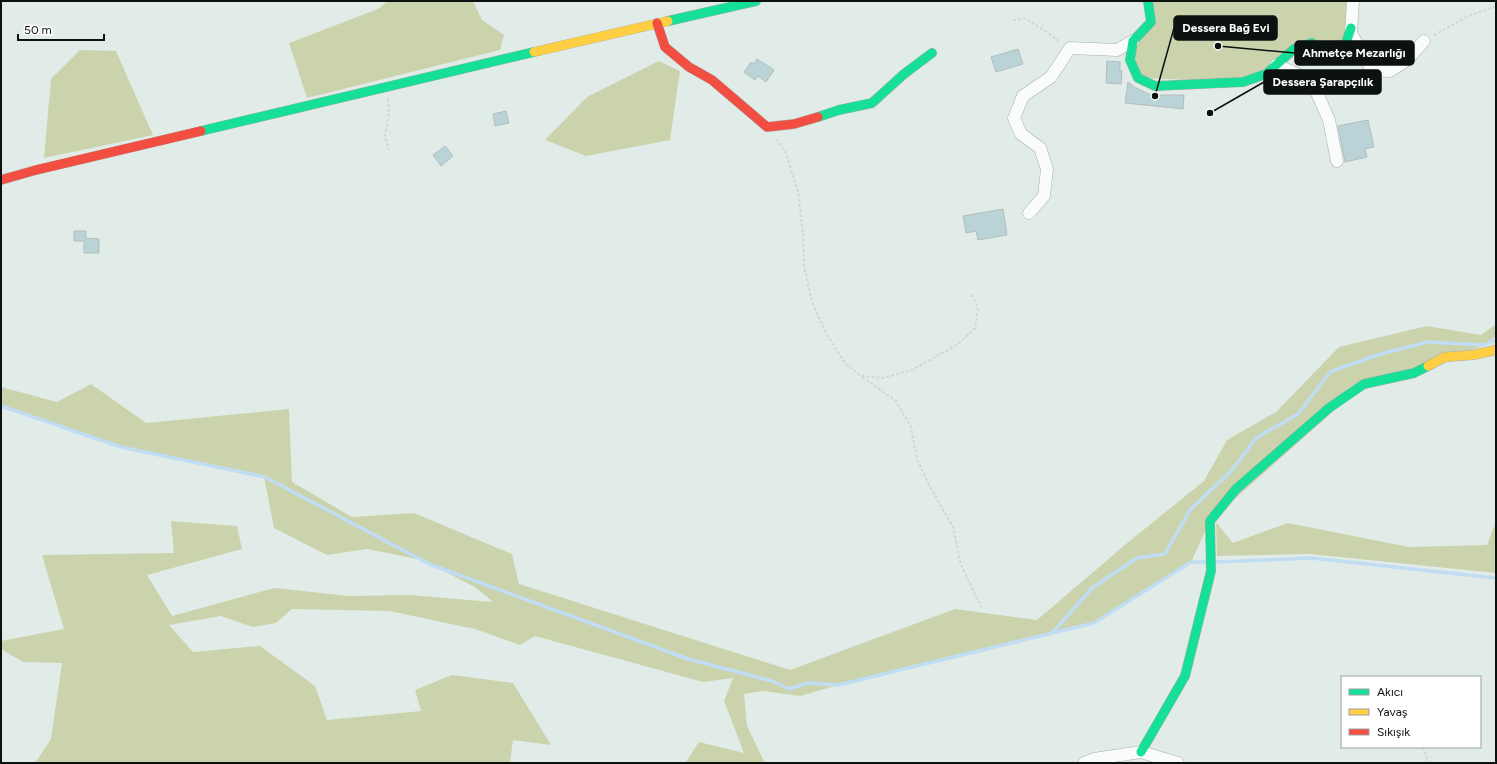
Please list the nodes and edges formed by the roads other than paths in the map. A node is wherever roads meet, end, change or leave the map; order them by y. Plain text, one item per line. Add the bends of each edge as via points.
1 (756, 1) edge
2 (1148, 1) edge
3 (1353, 1) edge
4 (657, 23) junction
5 (1351, 28) junction
6 (1133, 41) junction
7 (1424, 41) road end
8 (932, 53) dead end
9 (1276, 64) junction
10 (1337, 161) dead end
11 (1, 180) edge
12 (1029, 213) dead end
13 (1496, 350) edge
14 (1141, 752) junction
15 (1084, 763) edge
16 (1178, 763) edge

1 - 4 street
2 - 6 street via 1151,22
3 - 5 street
4 - 8 street via 665,47 690,67 712,80 767,127 794,124 872,103
4 - 11 street
5 - 7 street via 1372,70 1390,71 1407,60
5 - 9 street via 1344,49 1327,56 1312,43 1294,49
6 - 9 street via 1130,60 1138,78 1155,86 1243,82 1266,74
6 - 12 street via 1117,50 1070,48 1051,77 1023,96 1014,118 1021,134 1040,148 1047,169 1044,196
9 - 10 street via 1298,74 1316,93 1329,120
13 - 14 street via 1445,357 1414,373 1364,384 1329,408 1236,489 1210,521 1211,571 1185,676
14 - 15 street
14 - 16 street

